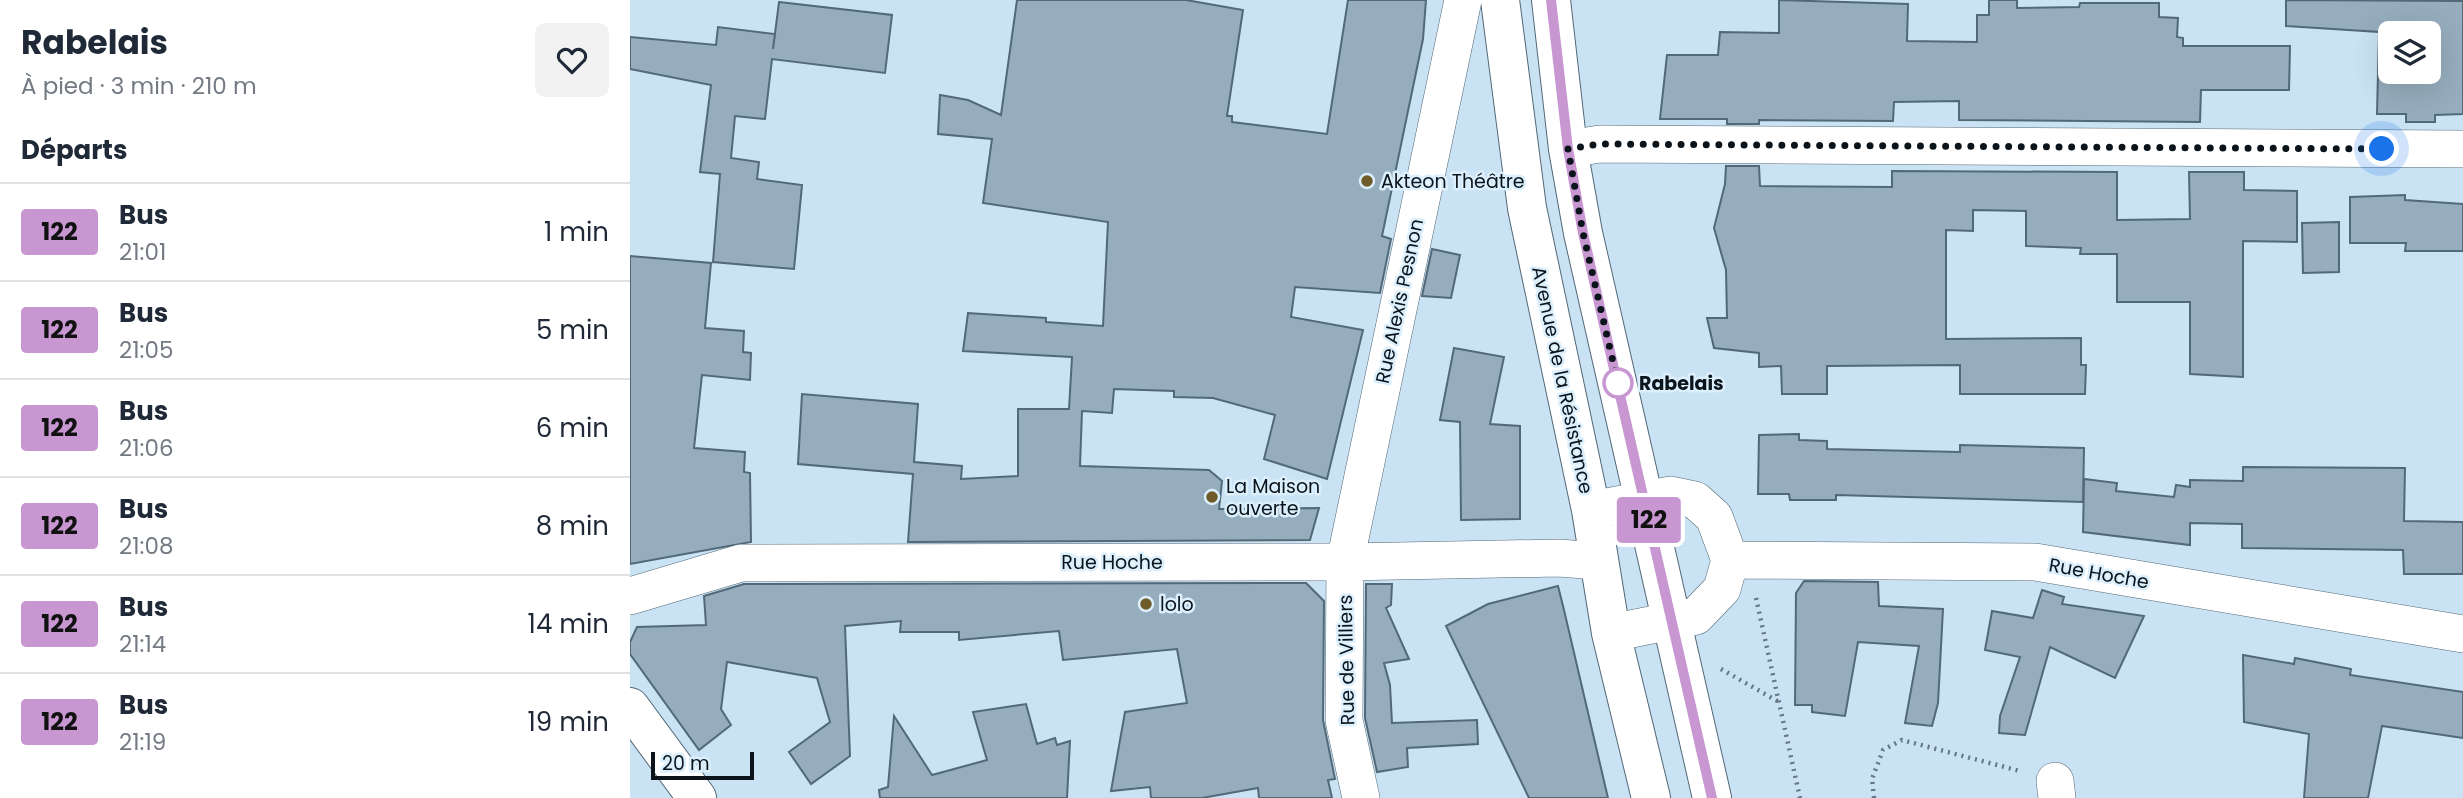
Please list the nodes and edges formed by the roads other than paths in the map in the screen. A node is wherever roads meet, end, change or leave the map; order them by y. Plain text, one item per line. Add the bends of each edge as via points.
1 (1463, 0) edge
2 (1500, 0) edge
3 (1551, 0) edge
4 (1568, 149) junction
5 (2463, 149) edge
6 (1645, 500) junction
7 (1591, 510) junction
8 (1739, 560) junction
9 (1598, 561) junction
10 (1345, 562) junction
11 (630, 596) edge
12 (1672, 620) junction
13 (1611, 633) junction
14 (2463, 634) edge
15 (630, 707) edge
16 (697, 798) edge
17 (1361, 798) edge
18 (1651, 798) edge
19 (1712, 798) edge

1 - 10 street, Rue Alexis Pesnon
2 - 7 main road, Avenue de la Résistance via 1527,208
3 - 4 main road
4 - 5 street via 1625,144
4 - 6 main road
6 - 7 street
6 - 8 street via 1671,495 1695,500 1714,517
6 - 12 main road
7 - 9 main road, Avenue de la Résistance
8 - 12 street via 1722,589 1696,616
8 - 14 street, Rue Hoche via 2035,562
9 - 10 street, Rue Hoche
9 - 13 main road, Avenue de la Résistance
10 - 11 street, Rue Hoche via 741,563
10 - 17 street, Rue de Villiers via 1344,720
12 - 13 street
12 - 19 main road
13 - 18 main road, Avenue de la Résistance
15 - 16 main road

